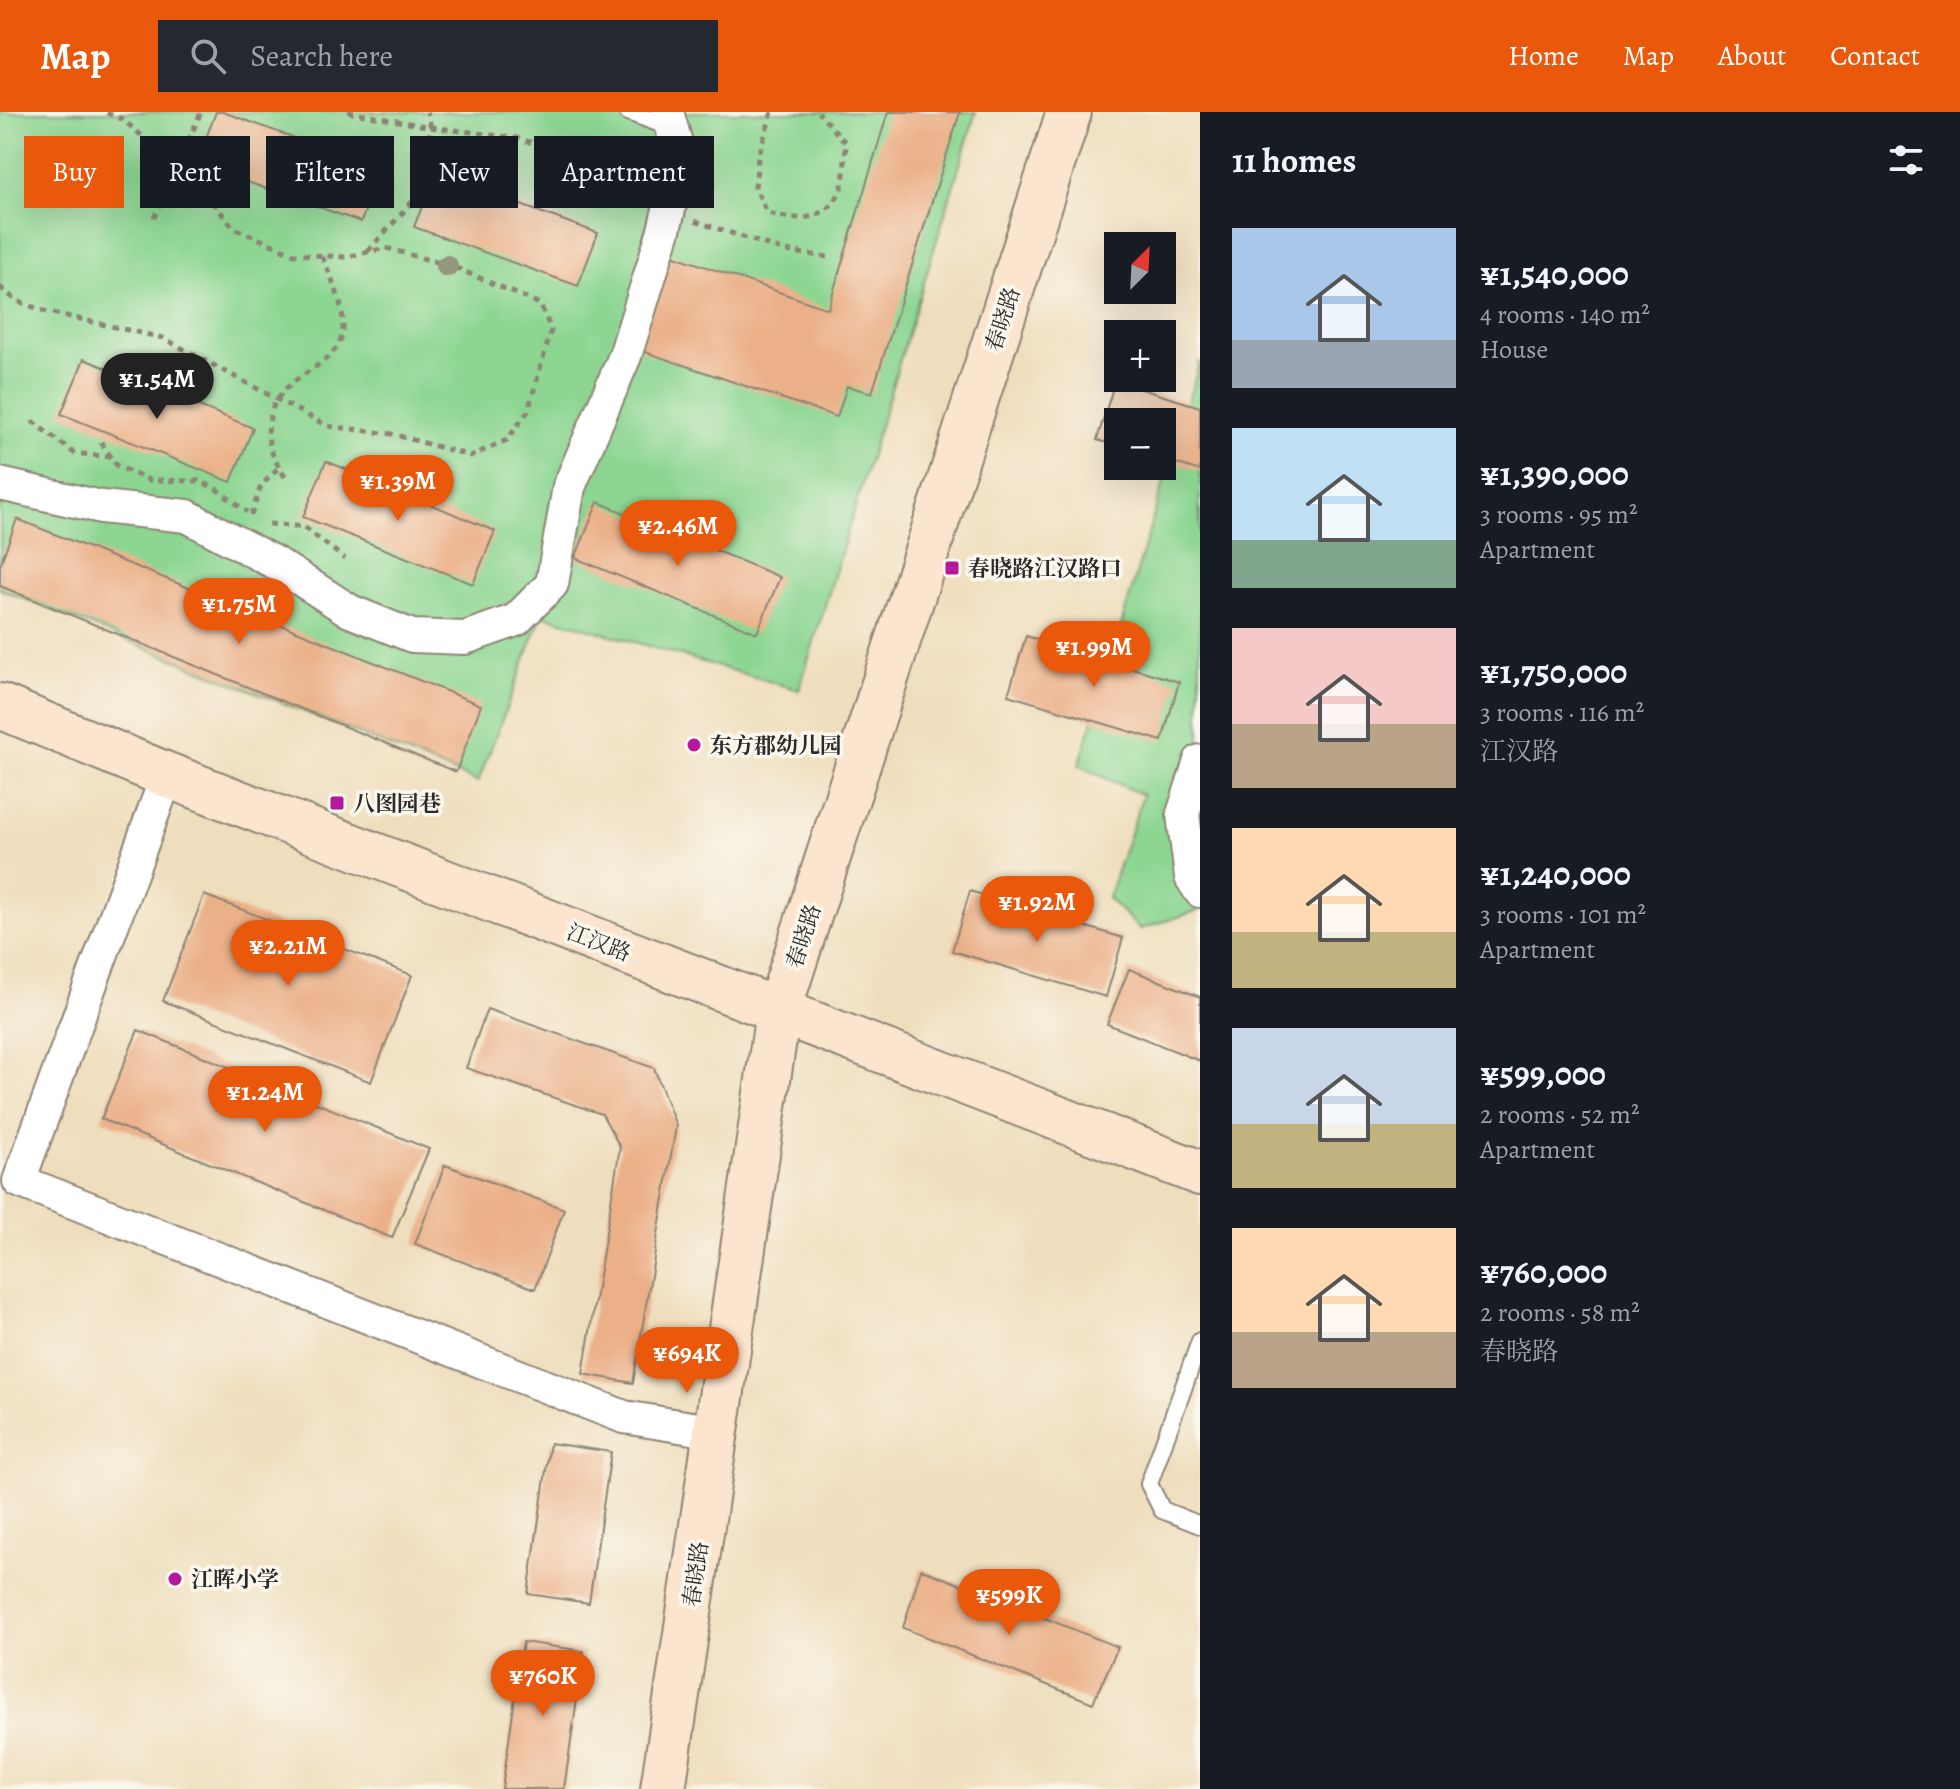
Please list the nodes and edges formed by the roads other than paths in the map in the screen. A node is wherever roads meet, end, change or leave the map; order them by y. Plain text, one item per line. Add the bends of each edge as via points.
1 (628, 112) edge
2 (1069, 112) edge
3 (669, 120) edge
4 (0, 484) edge
5 (0, 706) edge
6 (1200, 761) edge
7 (167, 775) junction
8 (1191, 817) edge
9 (1200, 891) edge
10 (778, 1012) junction
11 (1200, 1173) edge
12 (1200, 1341) edge
13 (716, 1432) junction
14 (1200, 1525) edge
15 (663, 1789) edge

1 - 3 lane
2 - 10 street, 春晓路
3 - 4 street via 681,160 669,213 625,356 569,487 552,584 516,620 465,638 412,636 350,611 187,516 101,507
5 - 7 street, 江汉路
6 - 8 street
7 - 10 street, 江汉路
7 - 13 street via 19,1181 624,1417
8 - 9 street via 1191,877
10 - 11 street, 江汉路
10 - 13 street, 春晓路
12 - 14 lane via 1149,1484 1162,1510
13 - 15 street, 春晓路

